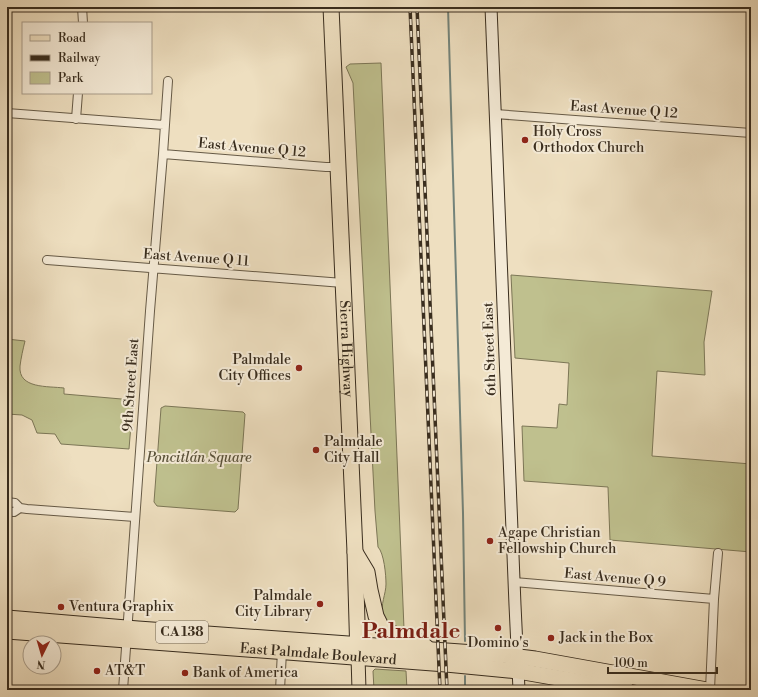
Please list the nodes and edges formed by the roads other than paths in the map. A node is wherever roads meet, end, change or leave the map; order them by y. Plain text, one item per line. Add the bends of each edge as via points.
1 (82, 7) edge
2 (331, 7) edge
3 (491, 7) edge
4 (83, 22) edge
5 (168, 81) dead end
6 (78, 94) edge
7 (7, 113) edge
8 (495, 114) junction
9 (76, 119) junction
10 (164, 126) junction
11 (751, 133) edge
12 (163, 154) junction
13 (338, 167) junction
14 (47, 260) dead end
15 (153, 268) junction
16 (343, 282) junction
17 (7, 502) edge
18 (20, 508) junction
19 (7, 511) edge
20 (135, 517) junction
21 (355, 552) junction
22 (718, 553) dead end
23 (514, 582) junction
24 (714, 599) junction
25 (7, 618) edge
26 (7, 631) edge
27 (127, 634) junction
28 (430, 650) junction
29 (282, 651) junction
30 (357, 651) junction
31 (518, 656) junction
32 (518, 671) junction
33 (123, 690) edge
34 (280, 690) edge
35 (360, 690) edge
36 (519, 690) edge
37 (627, 690) edge
38 (707, 690) edge
39 (710, 690) edge

1 - 4 street
2 - 13 highway, Sierra Highway
3 - 8 street, 6th Street East
5 - 10 street, 9th Street East
6 - 9 street
7 - 9 street
8 - 11 street, East Avenue Q 12
8 - 23 street, 6th Street East
9 - 10 street
10 - 12 street, 9th Street East
12 - 13 street, East Avenue Q 12
12 - 15 street, 9th Street East
13 - 16 highway, Sierra Highway
14 - 15 street, East Avenue Q 11
15 - 16 street, East Avenue Q 11
15 - 20 street, 9th Street East
16 - 21 highway, Sierra Highway
17 - 18 street via 15,503
18 - 19 street via 14,512
18 - 20 street
20 - 27 street, 9th Street East
21 - 28 highway via 367,572 376,616 382,628 387,632 416,640
21 - 30 highway, Sierra Highway
22 - 24 street
23 - 24 street, East Avenue Q 9
23 - 31 street, 6th Street East
24 - 39 street
25 - 27 highway, East Palmdale Boulevard / CA 138
26 - 27 highway, East Palmdale Boulevard / CA 138
27 - 29 highway, East Palmdale Boulevard / CA 138
27 - 30 highway, East Palmdale Boulevard / CA 138
27 - 33 street, 9th Street East
28 - 30 highway, East Palmdale Boulevard / CA 138
28 - 31 highway, East Palmdale Boulevard / CA 138
29 - 30 highway, East Palmdale Boulevard / CA 138
29 - 34 street
30 - 32 highway, East Palmdale Boulevard / CA 138
30 - 35 main road, Sierra Highway
31 - 32 street, 6th Street East
31 - 38 highway, East Palmdale Boulevard / CA 138
32 - 36 street, 6th Street East
32 - 37 highway, East Palmdale Boulevard / CA 138

